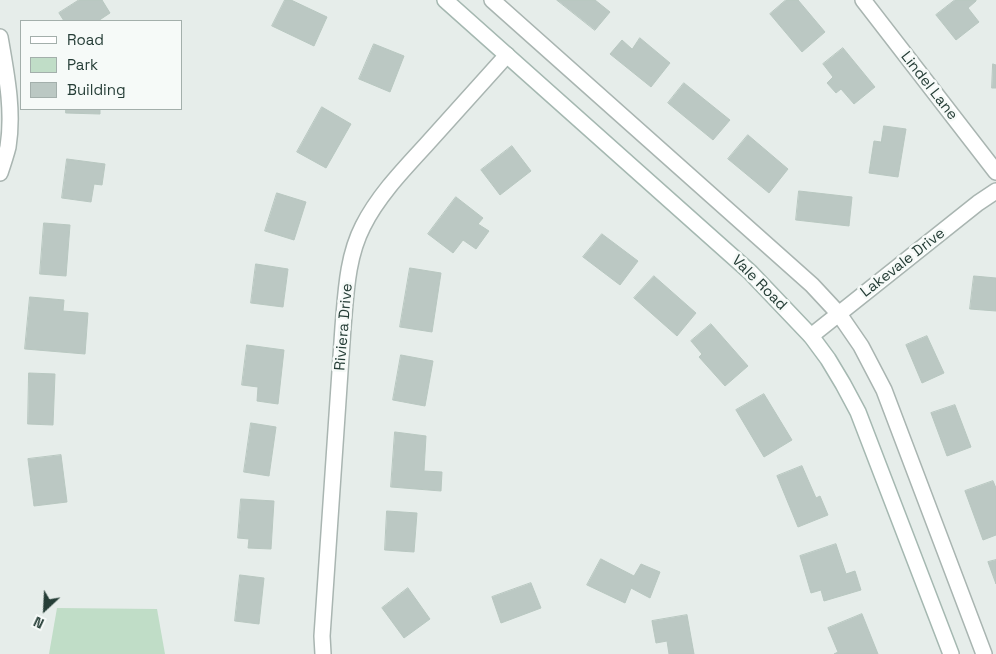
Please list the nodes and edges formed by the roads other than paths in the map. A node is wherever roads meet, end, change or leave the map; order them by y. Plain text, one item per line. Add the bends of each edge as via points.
1 (445, 0) edge
2 (492, 0) edge
3 (863, 0) edge
4 (0, 37) edge
5 (508, 55) junction
6 (996, 172) edge
7 (0, 173) edge
8 (996, 191) edge
9 (839, 314) junction
10 (811, 336) junction
11 (323, 654) edge
12 (950, 654) edge
13 (984, 654) edge

1 - 5 street, Vale Road
2 - 9 street via 812,285
3 - 6 street, Lindel Lane
4 - 7 street via 10,122 8,147
5 - 10 street, Vale Road via 750,272
5 - 11 street, Riviera Drive via 377,202 362,227 354,250 343,327
8 - 9 street, Lakevale Drive
9 - 10 street, Lakevale Drive
9 - 13 street via 861,346 884,390
10 - 12 street, Vale Road via 858,412

